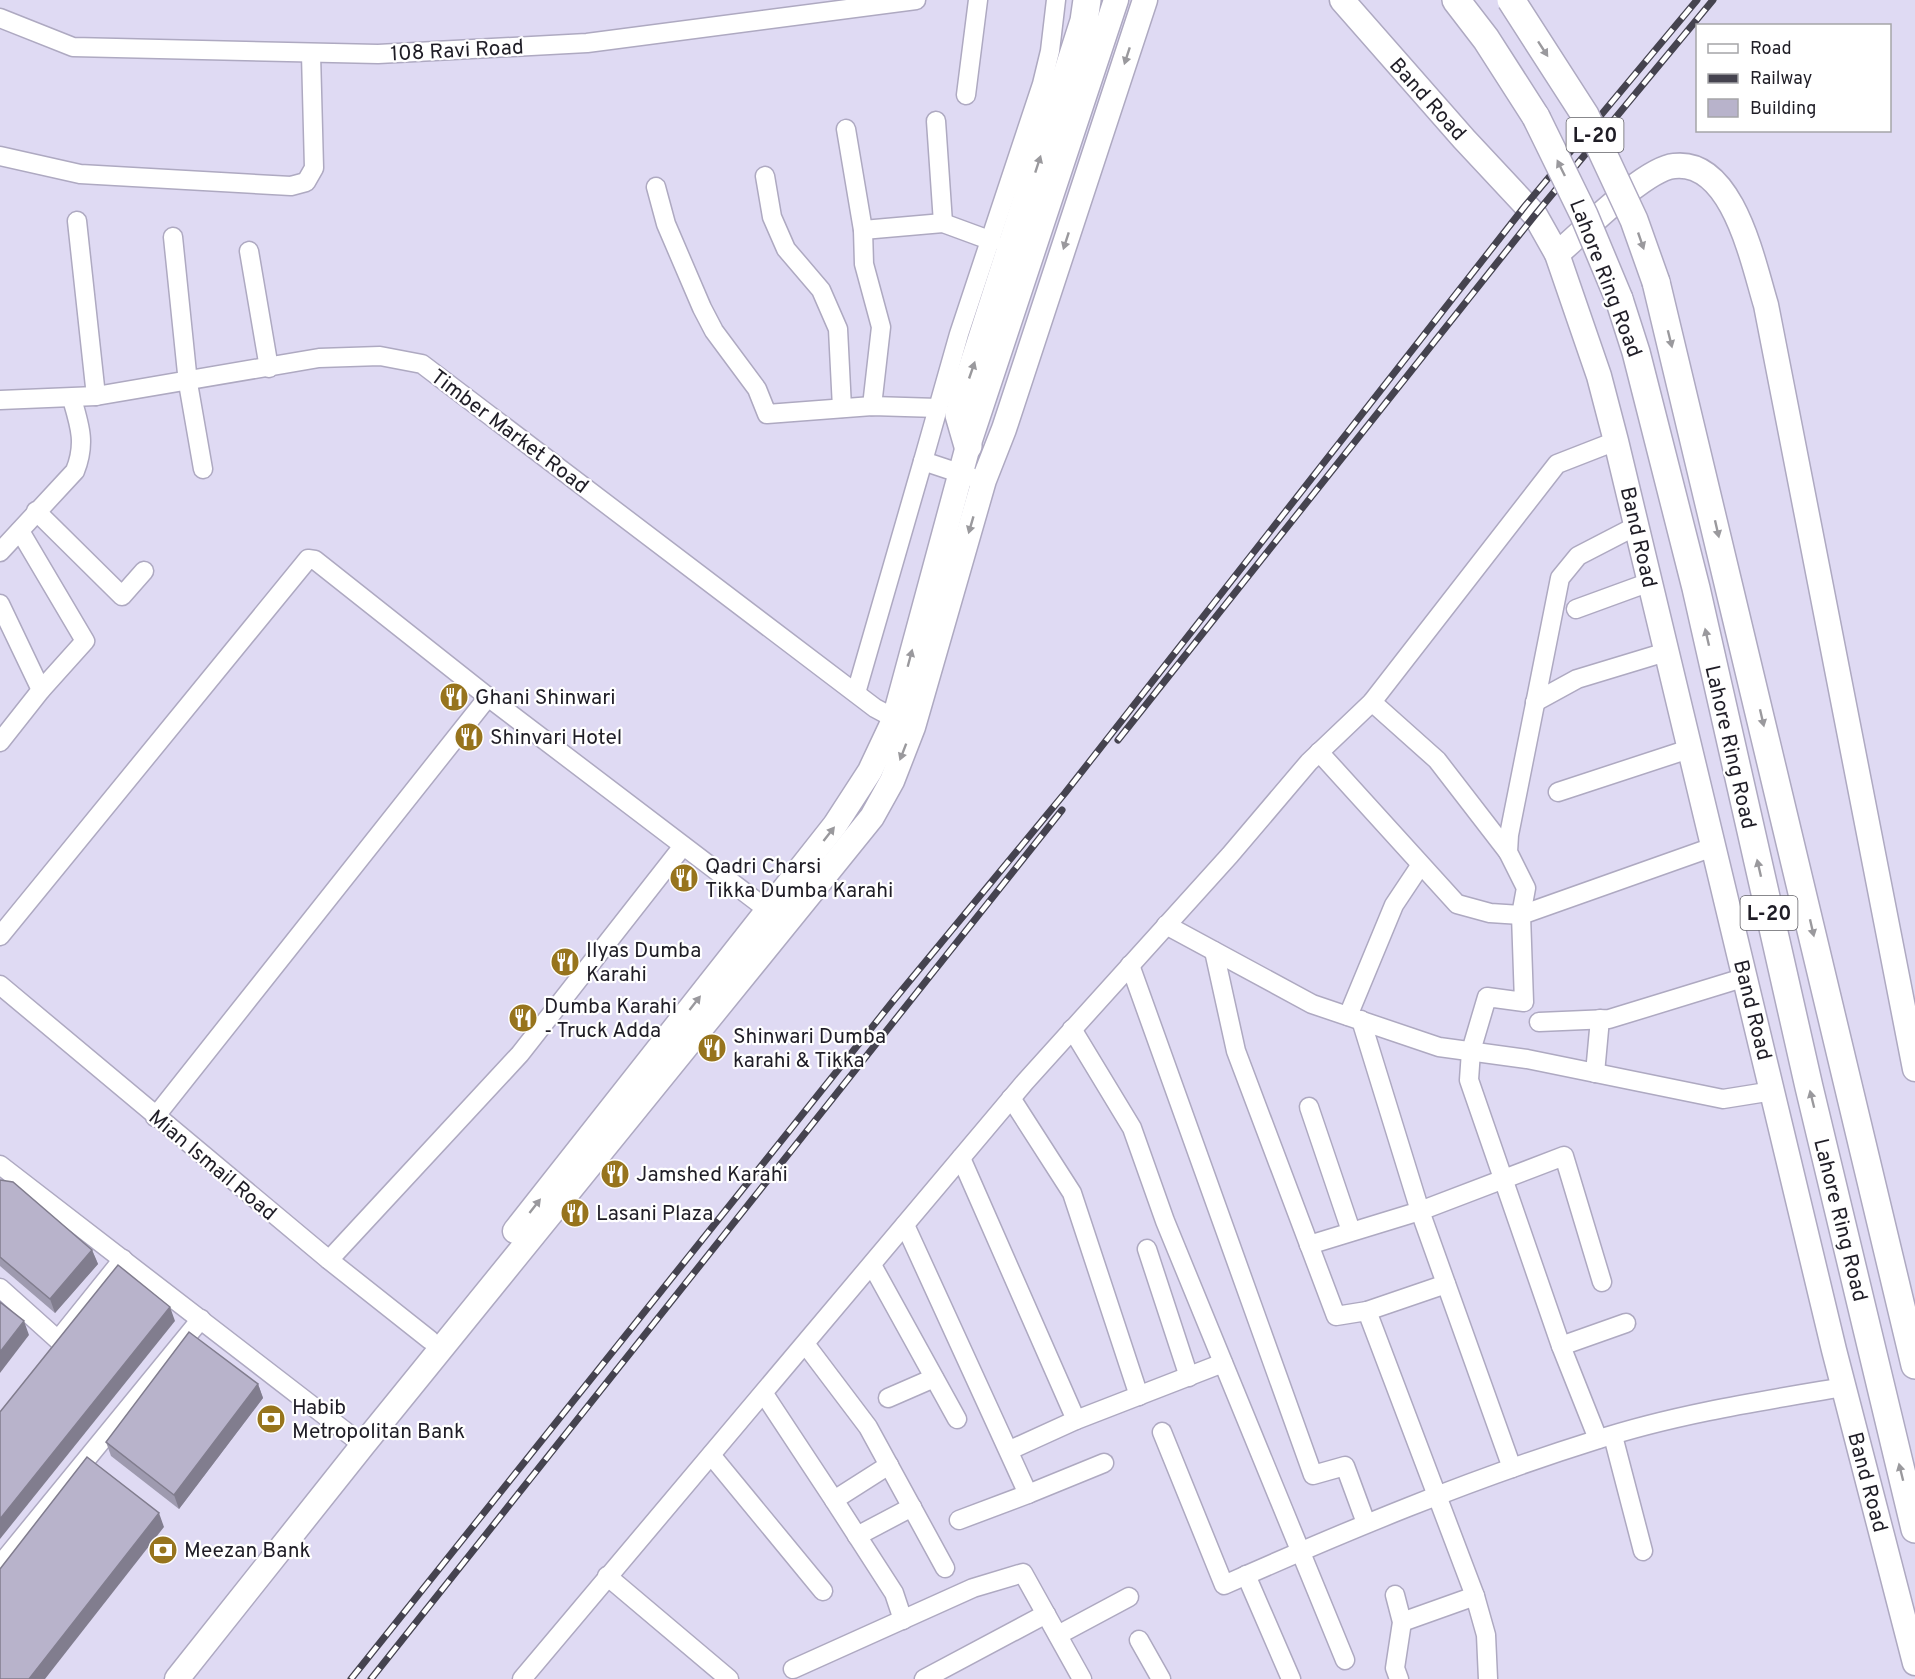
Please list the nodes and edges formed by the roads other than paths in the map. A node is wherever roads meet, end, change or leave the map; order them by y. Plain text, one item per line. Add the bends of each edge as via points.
1 (916, 0) edge
2 (978, 0) edge
3 (1056, 0) edge
4 (1087, 0) edge
5 (1116, 0) edge
6 (1145, 0) edge
7 (1342, 0) edge
8 (1456, 0) edge
9 (1511, 0) edge
10 (0, 18) edge
11 (311, 54) junction
12 (966, 95) dead end
13 (936, 121) dead end
14 (846, 129) dead end
15 (0, 156) edge
16 (765, 176) dead end
17 (656, 187) dead end
18 (77, 221) dead end
19 (943, 223) junction
20 (863, 230) junction
21 (173, 237) dead end
22 (992, 241) junction
23 (249, 252) dead end
24 (1557, 254) junction
25 (269, 368) junction
26 (188, 383) junction
27 (96, 396) junction
28 (72, 399) junction
29 (0, 400) edge
30 (872, 406) junction
31 (842, 408) junction
32 (958, 414) junction
33 (1004, 429) junction
34 (1616, 441) junction
35 (968, 446) joint
36 (923, 461) junction
37 (203, 469) dead end
38 (973, 478) junction
39 (36, 511) junction
40 (1636, 526) junction
41 (20, 531) junction
42 (0, 552) edge
43 (144, 570) dead end
44 (1650, 582) junction
45 (0, 604) edge
46 (1576, 609) dead end
47 (1666, 652) junction
48 (41, 690) junction
49 (856, 693) junction
50 (488, 697) junction
51 (1372, 702) junction
52 (1535, 702) junction
53 (0, 714) edge
54 (903, 723) junction
55 (4, 737) edge
56 (1689, 749) junction
57 (1319, 752) junction
58 (1558, 792) dead end
59 (683, 846) junction
60 (1713, 847) junction
61 (1508, 852) junction
62 (1420, 866) junction
63 (768, 910) junction
64 (1521, 915) junction
65 (1167, 925) junction
66 (0, 936) edge
67 (1214, 951) junction
68 (1130, 965) junction
69 (1746, 977) junction
70 (0, 985) edge
71 (1354, 1018) junction
72 (1600, 1019) junction
73 (1539, 1022) dead end
74 (1072, 1029) junction
75 (1471, 1051) junction
76 (1915, 1069) edge
77 (1595, 1073) junction
78 (1773, 1091) junction
79 (1011, 1098) junction
80 (1309, 1107) dead end
81 (155, 1117) junction
82 (961, 1158) junction
83 (0, 1165) edge
84 (1504, 1180) junction
85 (1420, 1211) junction
86 (905, 1225) junction
87 (1351, 1231) junction
88 (1309, 1245) junction
89 (1147, 1248) dead end
90 (123, 1259) junction
91 (329, 1260) junction
92 (872, 1265) junction
93 (1602, 1282) dead end
94 (1446, 1284) junction
95 (0, 1288) edge
96 (1367, 1311) junction
97 (201, 1319) junction
98 (1626, 1323) dead end
99 (58, 1340) junction
100 (430, 1340) junction
101 (806, 1345) junction
102 (1561, 1346) junction
103 (44, 1358) edge
104 (1223, 1363) junction
105 (1915, 1365) edge
106 (1189, 1377) junction
107 (934, 1378) junction
108 (1844, 1387) junction
109 (764, 1394) junction
110 (1139, 1396) junction
111 (888, 1398) dead end
112 (957, 1419) dead end
113 (1076, 1420) junction
114 (1162, 1432) dead end
115 (1606, 1437) junction
116 (357, 1440) junction
117 (1010, 1450) junction
118 (711, 1455) junction
119 (1104, 1463) dead end
120 (889, 1465) junction
121 (1512, 1468) junction
122 (1028, 1494) junction
123 (1437, 1495) junction
124 (834, 1500) junction
125 (912, 1507) junction
126 (959, 1520) dead end
127 (1366, 1523) junction
128 (1915, 1529) edge
129 (857, 1536) junction
130 (1643, 1551) dead end
131 (1300, 1552) junction
132 (0, 1565) edge
133 (945, 1568) dead end
134 (1246, 1575) junction
135 (607, 1576) junction
136 (823, 1591) dead end
137 (1395, 1595) dead end
138 (1475, 1596) junction
139 (1129, 1597) dead end
140 (1046, 1614) junction
141 (903, 1620) junction
142 (1402, 1622) junction
143 (1058, 1635) junction
144 (1139, 1640) dead end
145 (1345, 1660) dead end
146 (1915, 1663) edge
147 (793, 1670) dead end
148 (159, 1679) edge
149 (177, 1679) edge
150 (522, 1679) edge
151 (729, 1679) edge
152 (924, 1679) edge
153 (1082, 1679) edge
154 (1161, 1679) edge
155 (1291, 1679) edge
156 (1399, 1679) edge
157 (1488, 1679) edge

1 - 11 street, 108 Ravi Road via 587,43
2 - 12 street
3 - 22 street via 1042,84
32 -> 4 highway via 1084,21
5 - 32 main road
6 -> 33 main road
7 - 24 main road, Band Road via 1535,215
128 -> 8 highway, Lahore Ring Road / L-20, bridge via 1696,588 1636,352 1584,214 1536,117
9 -> 105 highway, Lahore Ring Road / L-20, bridge via 1585,115 1630,211 1656,282
10 - 11 street, 108 Ravi Road via 73,47
11 - 15 street via 314,168 306,182 291,186 80,174
13 - 19 street
14 - 20 street
16 - 31 street via 772,217 786,249 821,290 838,328
17 - 31 street via 666,224 702,308 714,332 757,389 767,414
18 - 27 street
19 - 20 street
19 - 22 street
20 - 30 street via 864,264 881,327
21 - 26 street
22 - 32 street via 959,334
23 - 25 street
24 - 34 main road, Band Road via 1599,376
24 - 76 main road via 1647,178 1674,166 1694,167 1711,177 1729,200 1743,229 1766,305
25 - 26 street, Timber Market Road
25 - 49 street, Timber Market Road via 319,358 380,356 422,364
26 - 27 street, Timber Market Road
26 - 37 street
27 - 28 street, Timber Market Road
28 - 29 street, Timber Market Road
28 - 39 street via 83,434 81,455 75,471
30 - 31 street
30 - 32 street
32 - 33 main road
32 - 35 highway
32 - 36 street
33 - 38 main road
34 - 40 main road, Band Road
34 - 51 street via 1557,464
35 - 38 main road
36 - 38 street
36 - 49 street
38 - 54 main road
39 - 41 street
39 - 43 street via 122,596
40 - 44 main road, Band Road
40 - 52 street via 1578,556 1560,578
41 - 42 street
41 - 48 street via 85,641
44 - 46 street
44 - 47 main road, Band Road
45 - 48 street
47 - 52 street via 1577,679
47 - 56 main road, Band Road
48 - 55 street
49 - 54 street, Timber Market Road
50 - 59 street
50 - 66 street via 308,559
50 - 81 street
51 - 57 street
51 - 61 street via 1437,760
52 - 61 street
53 - 55 street
63 -> 54 main road via 835,825
54 -> 116 main road via 892,781 872,817
56 - 58 street
56 - 60 main road, Band Road
57 - 62 street
57 - 65 street
59 - 63 street
59 - 91 street via 520,1054
60 - 64 street
60 - 69 main road, Band Road
61 - 64 street via 1526,888
62 - 64 street via 1457,904 1490,913
62 - 71 street via 1394,905
100 -> 63 main road
64 - 75 street via 1524,1002 1487,997
65 - 67 street
65 - 68 street
67 - 71 street via 1312,1004
67 - 88 street via 1236,1050
68 - 74 street
68 - 127 street via 1312,1475 1345,1466
69 - 72 street
69 - 78 main road, Band Road
70 - 81 street, Mian Ismail Road
71 - 75 street via 1439,1047
71 - 85 street
72 - 73 street
72 - 77 street
74 - 79 street
74 - 104 street via 1132,1128
75 - 77 street
75 - 84 street via 1469,1080
77 - 78 street via 1724,1099
78 - 108 main road, Band Road
79 - 82 street
79 - 110 street via 1072,1193
80 - 87 street
81 - 91 street, Mian Ismail Road
82 - 86 street
82 - 113 street
83 - 90 street
84 - 85 street
84 - 93 street via 1564,1156
84 - 102 street
85 - 87 street
85 - 94 street
86 - 92 street
86 - 117 street
87 - 88 street
88 - 96 street via 1336,1316
89 - 106 street
90 - 97 street
90 - 99 street
91 - 100 street, Mian Ismail Road
92 - 101 street
92 - 107 street
94 - 96 street
94 - 121 street
95 - 99 street
96 - 123 street
97 - 116 street
97 - 132 street
98 - 102 street
99 - 103 street
100 - 116 main road
101 - 109 street
101 - 120 street via 868,1427
102 - 115 street
104 - 106 street
104 - 131 street
106 - 110 street
107 - 111 street
107 - 112 street
108 - 115 street via 1734,1405
108 - 146 main road, Band Road
109 - 118 street
109 - 124 street
110 - 113 street
113 - 117 street
114 - 134 street via 1224,1585
115 - 121 street
115 - 130 street
116 - 148 main road
116 - 149 main road
117 - 122 street
118 - 135 street
118 - 136 street
119 - 122 street
120 - 124 street
120 - 125 street
121 - 123 street
122 - 126 street
123 - 127 street
123 - 138 street
124 - 129 street
125 - 129 street
125 - 133 street
127 - 131 street
129 - 141 street via 894,1593
131 - 134 street
131 - 145 street
134 - 155 street
135 - 150 street
135 - 151 street
137 - 142 street
138 - 142 street
138 - 157 street via 1486,1635
139 - 143 street
140 - 141 street via 1023,1573 973,1588
140 - 143 street
140 - 152 street
141 - 147 street
142 - 156 street via 1395,1668
143 - 153 street
144 - 154 street

